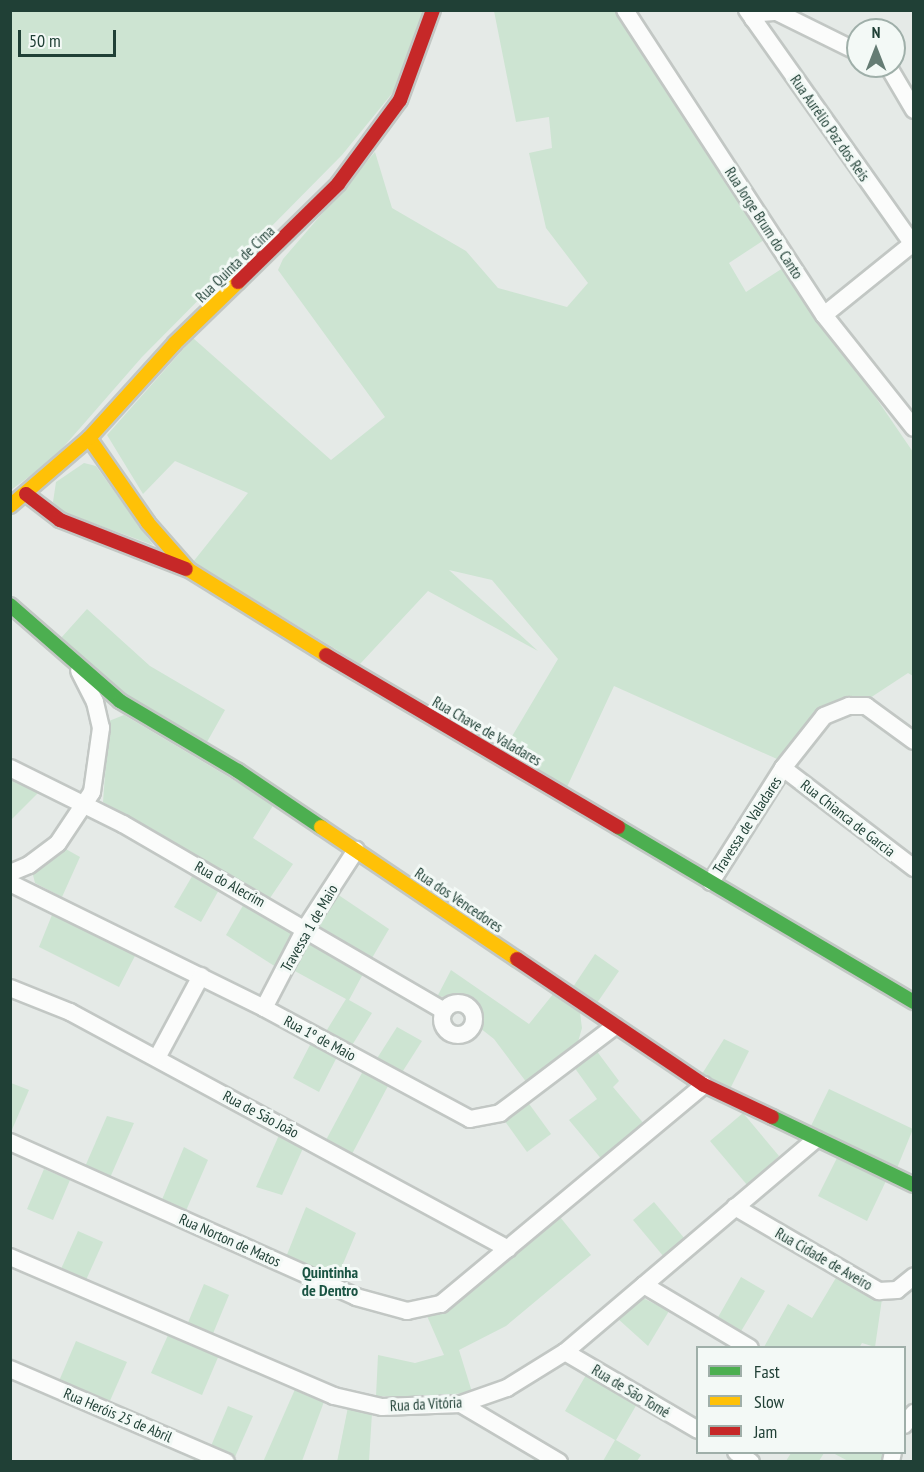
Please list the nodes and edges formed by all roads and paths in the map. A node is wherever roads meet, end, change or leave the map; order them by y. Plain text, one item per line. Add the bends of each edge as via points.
1 (433, 10) edge
2 (625, 10) edge
3 (750, 15) edge
4 (846, 46) edge
5 (895, 78) edge
6 (914, 110) edge
7 (910, 237) edge
8 (824, 315) junction
9 (914, 428) edge
10 (88, 438) junction
11 (26, 494) junction
12 (10, 506) edge
13 (189, 570) junction
14 (10, 605) edge
15 (66, 654) junction
16 (140, 714) junction
17 (101, 728) junction
18 (914, 741) edge
19 (10, 768) edge
20 (783, 768) junction
21 (87, 804) junction
22 (356, 850) junction
23 (914, 868) edge
24 (10, 873) edge
25 (711, 882) junction
26 (10, 883) edge
27 (306, 927) junction
28 (201, 976) junction
29 (10, 988) edge
30 (914, 1002) edge
31 (264, 1008) junction
32 (444, 1011) dead end
33 (615, 1026) junction
34 (157, 1058) junction
35 (704, 1085) junction
36 (816, 1139) junction
37 (10, 1142) edge
38 (914, 1185) edge
39 (735, 1207) junction
40 (508, 1250) junction
41 (10, 1257) edge
42 (914, 1276) edge
43 (644, 1286) junction
44 (748, 1346) edge
45 (565, 1352) junction
46 (10, 1369) edge
47 (507, 1388) junction
48 (461, 1404) junction
49 (487, 1419) junction
50 (696, 1429) edge
51 (226, 1461) edge
52 (559, 1461) edge

1 - 10 street, Rua Quinta de Cima via 400,100 338,184 176,343
2 - 8 street, Rua Jorge Brum do Canto
3 - 4 street via 777,12
3 - 7 street, Rua Aurélio Paz dos Reis
5 - 6 street
7 - 8 street
8 - 9 street, Rua Jorge Brum do Canto
10 - 11 street, Rua Quinta de Cima
10 - 13 street, Rua Chave de Valadares via 148,523
11 - 12 street, Rua Quinta de Cima
11 - 13 street via 60,520
13 - 25 street, Rua Chave de Valadares via 253,613
14 - 15 street, Rua dos Vencedores
15 - 16 street, Rua dos Vencedores via 103,688
15 - 17 street via 90,689
16 - 17 street via 126,707 113,707 103,716
16 - 22 street, Rua dos Vencedores via 238,771
17 - 21 street via 97,774
18 - 20 street, Travessa de Valadares via 866,706 849,706 815,724
19 - 21 street, Rua do Alecrim
20 - 23 street, Rua Chianca de Garcia
20 - 25 street, Travessa de Valadares
21 - 24 street via 58,843 29,865
21 - 27 street, Rua do Alecrim
22 - 27 street, Travessa 1 de Maio
22 - 33 street, Rua dos Vencedores
25 - 30 street, Rua Chave de Valadares
26 - 28 street, Rua 1º de Maio
27 - 31 street, Travessa 1 de Maio
27 - 32 street, Rua do Alecrim
28 - 31 street, Rua 1º de Maio
28 - 34 street
29 - 34 street, Rua de São João via 70,1012
31 - 33 street, Rua 1º de Maio via 470,1119 500,1113
33 - 35 street, Rua dos Vencedores
34 - 40 street, Rua de São João
35 - 36 street, Rua dos Vencedores
35 - 40 street, Rua Norton de Matos
36 - 38 street, Rua dos Vencedores
36 - 39 street, Rua da Vitória
37 - 40 street, Rua Norton de Matos via 356,1297 407,1311 441,1304
39 - 42 street, Rua Cidade de Aveiro via 872,1288 897,1290
39 - 43 street, Rua da Vitória
41 - 48 street, Rua da Vitória via 334,1396 382,1407
43 - 44 street
43 - 45 street, Rua da Vitória
45 - 47 street, Rua da Vitória
45 - 50 street, Rua de São Tomé
46 - 51 street, Rua Heróis 25 de Abril
47 - 48 street, Rua da Vitória
47 - 49 street
48 - 49 street
49 - 52 street

